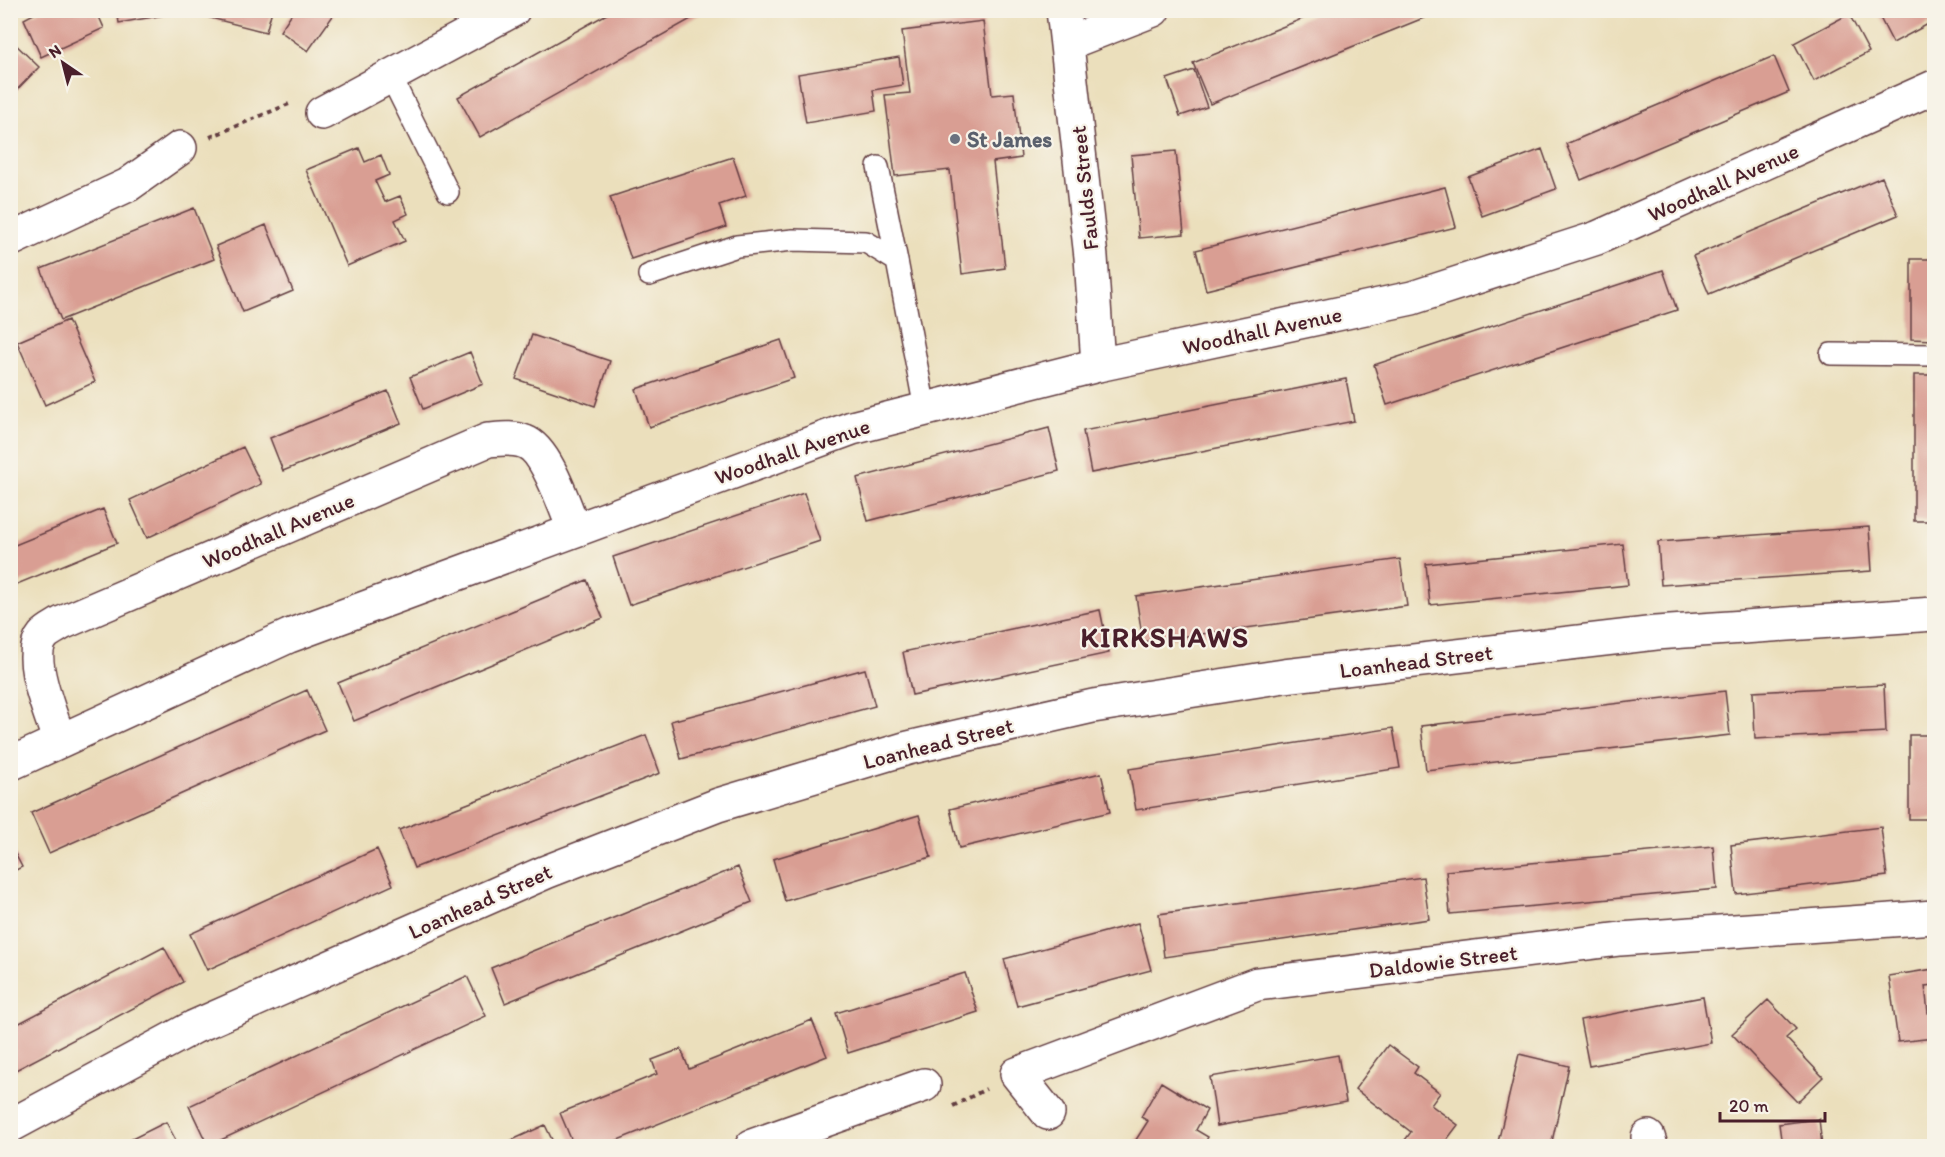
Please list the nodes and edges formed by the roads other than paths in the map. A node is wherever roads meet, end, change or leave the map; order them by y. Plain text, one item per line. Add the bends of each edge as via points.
1 (513, 10) edge
2 (1064, 10) edge
3 (1153, 10) edge
4 (1068, 43) junction
5 (391, 77) junction
6 (1935, 87) edge
7 (322, 113) road end
8 (180, 148) road end
9 (878, 167) dead end
10 (448, 192) dead end
11 (10, 240) edge
12 (897, 261) junction
13 (649, 275) dead end
14 (1831, 354) dead end
15 (1935, 355) edge
16 (1098, 365) junction
17 (925, 409) junction
18 (574, 530) junction
19 (1935, 614) edge
20 (59, 740) junction
21 (10, 764) edge
22 (1935, 916) edge
23 (924, 1085) road end
24 (1048, 1113) dead end
25 (10, 1126) edge
26 (752, 1146) edge

1 - 5 street
2 - 4 street, Faulds Street
3 - 4 street
4 - 16 street, Faulds Street via 1091,257
5 - 7 street
5 - 10 lane
6 - 16 street, Woodhall Avenue via 1597,238 1412,298
8 - 11 street via 128,185
9 - 12 lane
12 - 13 lane via 866,242 793,240 737,246
12 - 17 lane
14 - 15 lane
16 - 17 street, Woodhall Avenue
17 - 18 street, Woodhall Avenue via 852,428
18 - 20 street, Woodhall Avenue via 289,636
18 - 20 street, Woodhall Avenue via 542,456 526,442 488,440 62,623 43,636 36,650 36,667
19 - 25 street, Loanhead Street via 1656,633 1284,676 1093,706 908,748 718,805 546,872 194,1027
20 - 21 street, Woodhall Avenue
22 - 24 street, Daldowie Street via 1620,939 1257,984 1017,1074
23 - 26 street

